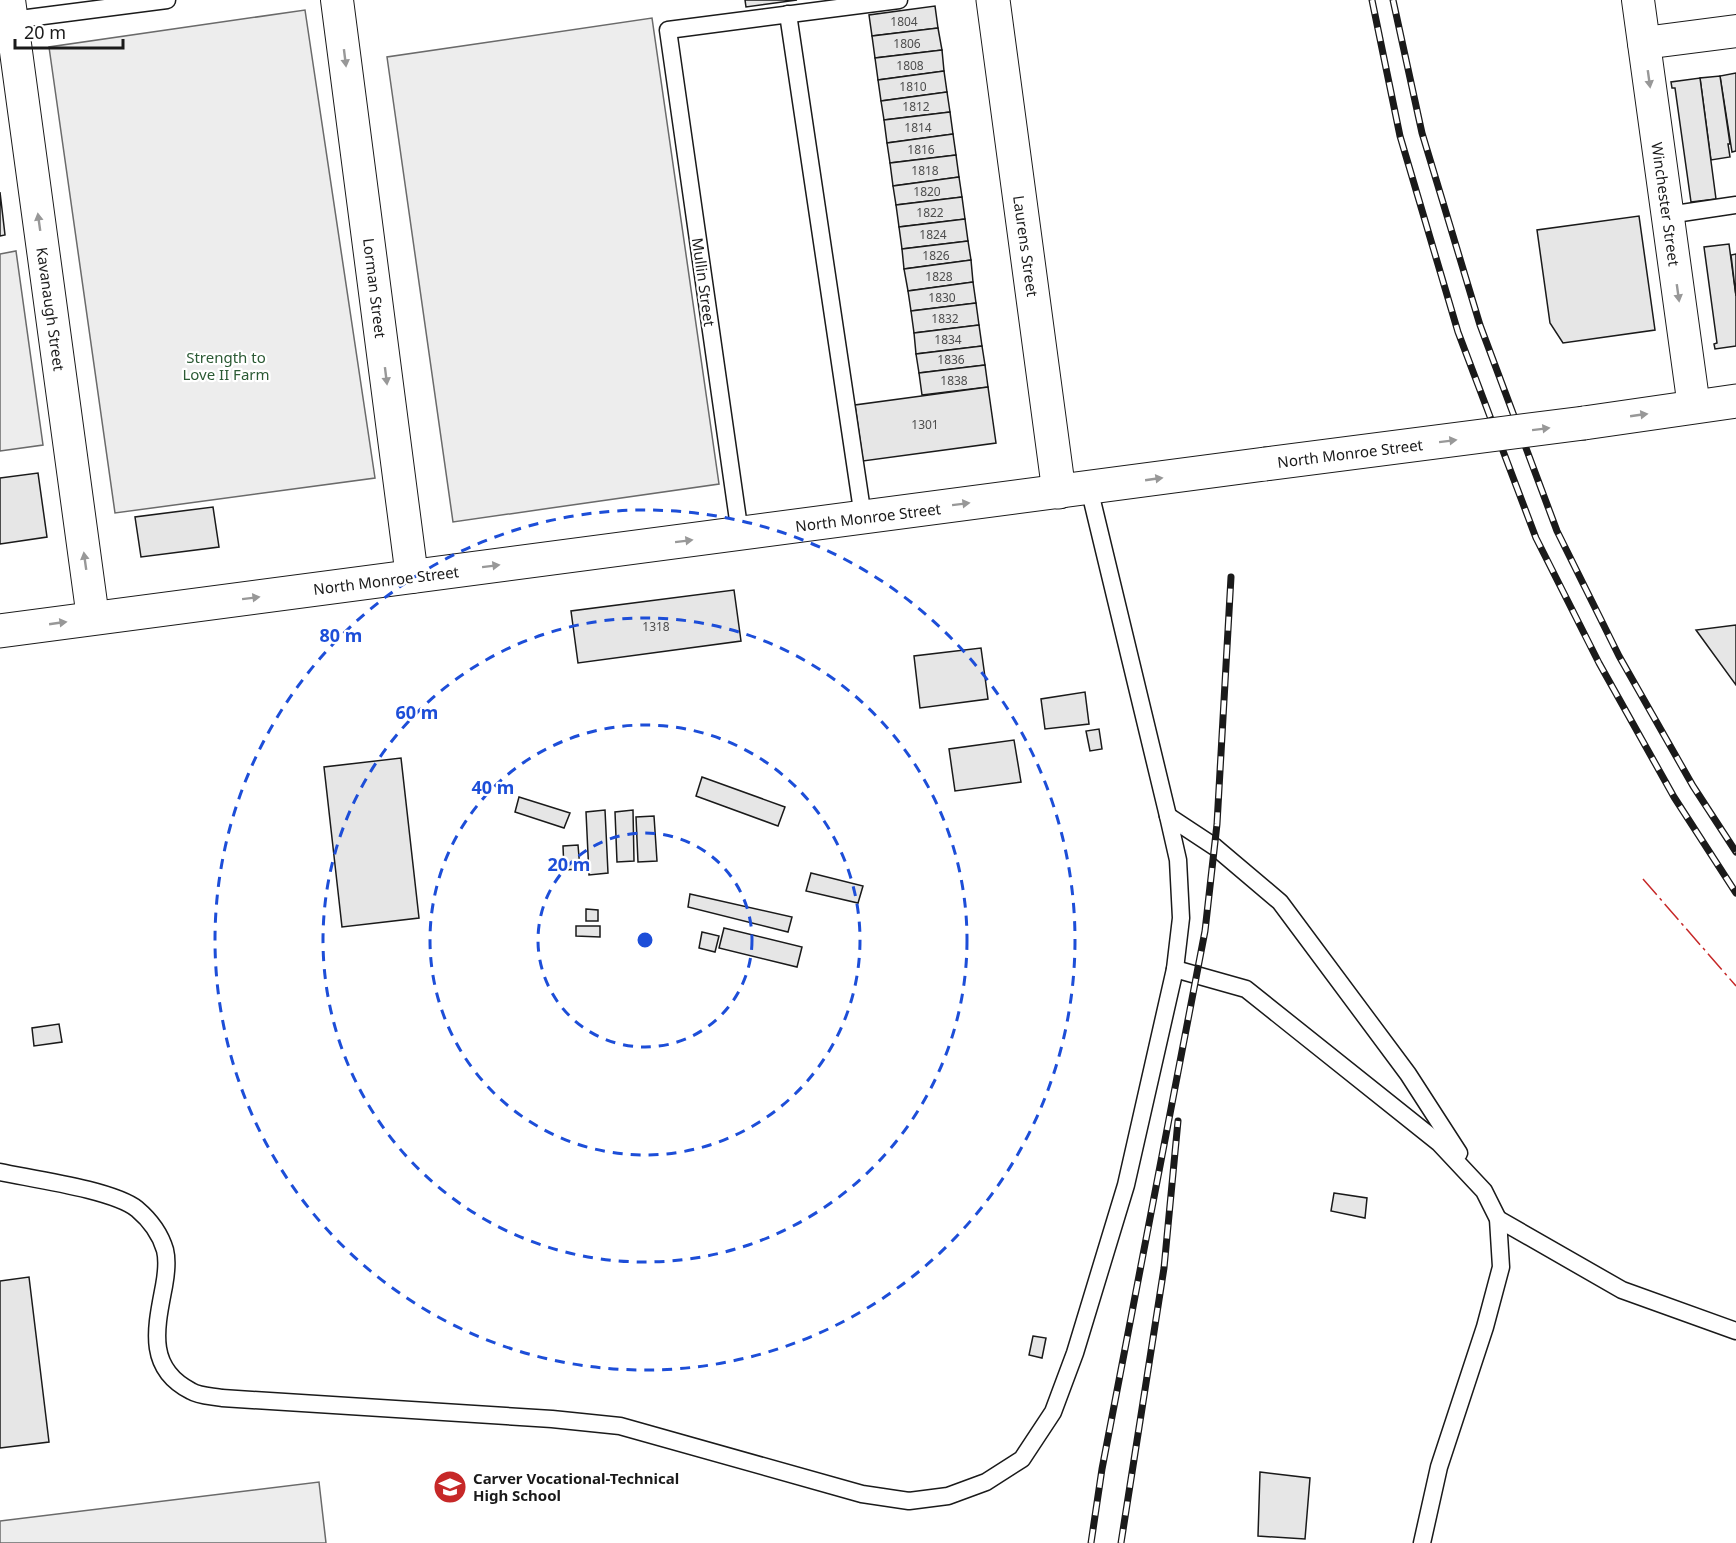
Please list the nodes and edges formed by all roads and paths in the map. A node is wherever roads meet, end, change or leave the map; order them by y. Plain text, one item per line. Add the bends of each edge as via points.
1 (167, 0) edge
2 (337, 0) edge
3 (899, 0) edge
4 (993, 0) edge
5 (1638, 0) edge
6 (788, 14) junction
7 (9, 25) edge
8 (1736, 31) edge
9 (1644, 43) junction
10 (1736, 205) edge
11 (1668, 215) junction
12 (1736, 401) edge
13 (1694, 407) junction
14 (1074, 490) junction
15 (863, 517) junction
16 (740, 534) junction
17 (412, 577) junction
18 (93, 618) junction
19 (0, 631) edge
20 (1168, 816) junction
21 (1174, 969) junction
22 (0, 1172) edge
23 (1484, 1191) junction
24 (1498, 1219) junction
25 (1736, 1331) edge
26 (1422, 1543) edge

1 - 7 lane
2 -> 17 street, Lorman Street
3 - 6 lane
4 - 14 main road, Laurens Street
5 - 9 street, Winchester Street
6 - 15 lane
6 - 16 lane, Mullin Street via 668,30
18 -> 7 street, Kavanaugh Street
8 - 9 street
9 -> 11 street, Winchester Street
10 - 11 lane
11 -> 13 street, Winchester Street
12 - 13 main road, North Monroe Street
14 -> 13 main road, North Monroe Street, bridge
15 -> 14 main road, North Monroe Street
14 - 20 lane
15 - 16 main road, North Monroe Street
17 -> 16 main road, North Monroe Street
18 -> 17 main road, North Monroe Street
19 -> 18 main road, North Monroe Street
20 - 21 lane via 1178,860 1181,918
20 - 23 lane via 1215,847 1280,902 1408,1074
21 - 22 lane via 1126,1185 1053,1412 1022,1459 986,1482 948,1496 909,1501 862,1494 620,1426 222,1398 192,1392 166,1373 158,1355 156,1327 166,1270 165,1251 156,1227 135,1207 110,1195
21 - 23 lane via 1246,989 1439,1143
23 - 24 lane
24 - 25 lane via 1622,1290
24 - 26 lane via 1501,1267 1439,1467

